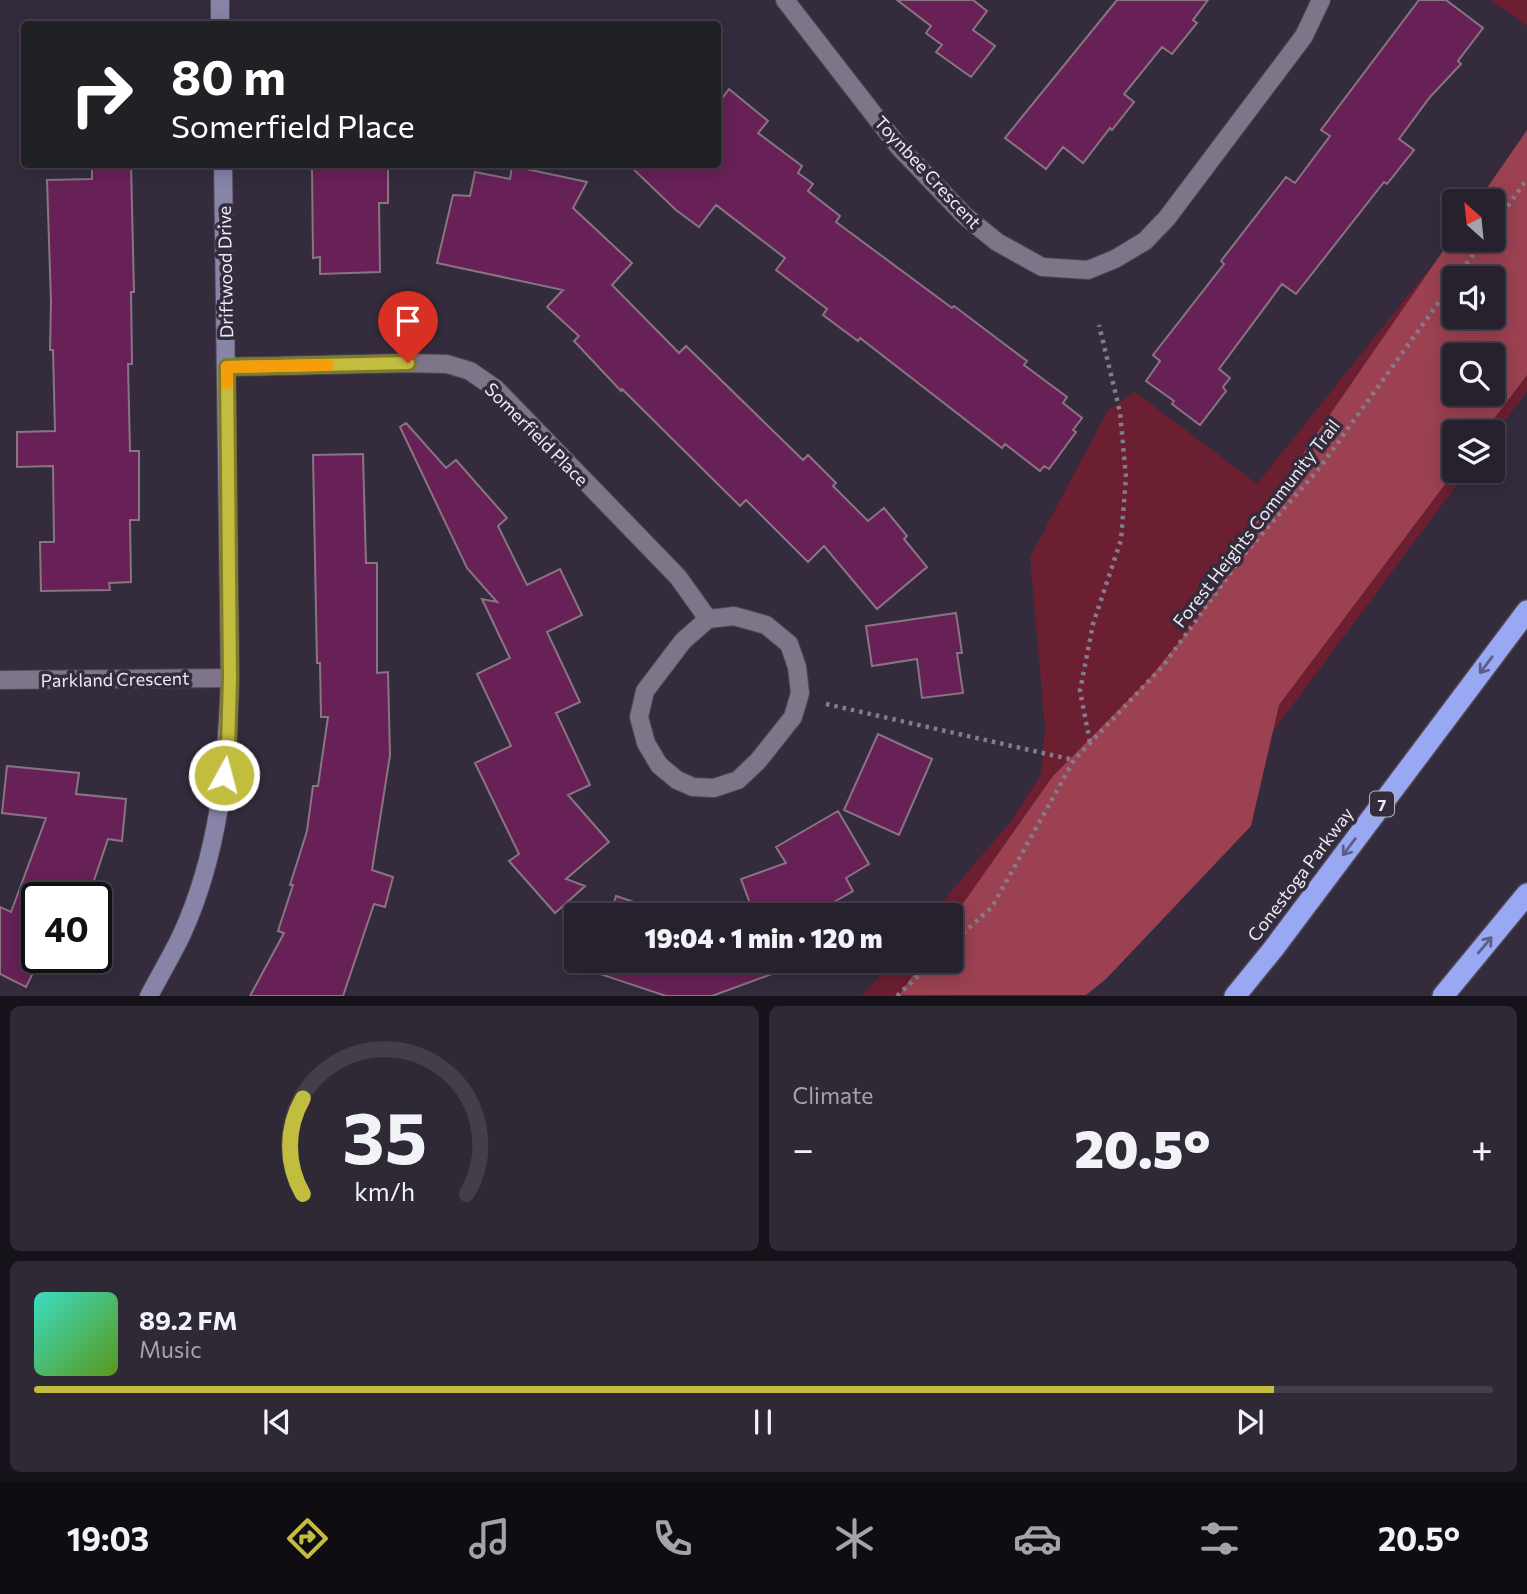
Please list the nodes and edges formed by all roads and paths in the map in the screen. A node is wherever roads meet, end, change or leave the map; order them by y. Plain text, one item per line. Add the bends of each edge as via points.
1 (220, 0) edge
2 (785, 0) edge
3 (1321, 0) edge
4 (220, 21) edge
5 (223, 168) edge
6 (1527, 180) edge
7 (1505, 210) edge
8 (1442, 298) edge
9 (1099, 325) dead end
10 (227, 367) junction
11 (1527, 611) edge
12 (708, 620) junction
13 (230, 678) junction
14 (0, 680) edge
15 (826, 704) dead end
16 (1090, 743) junction
17 (1074, 761) junction
18 (1527, 894) edge
19 (963, 933) edge
20 (921, 973) edge
21 (149, 996) edge
22 (897, 996) edge
23 (1235, 996) edge
24 (1443, 996) edge

1 - 4 street
2 - 3 street, Toynbee Crescent via 899,147 964,215 997,242 1042,267 1088,270 1145,241 1167,218 1304,37
5 - 10 street, Driftwood Drive
6 - 7 path
8 - 16 path, Forest Heights Community Trail via 1321,466 1242,557 1163,666
9 - 16 path via 1120,412 1126,477 1121,540 1093,624 1080,691
10 - 12 street, Somerfield Place via 408,363 447,364 470,371 496,389 678,577
10 - 13 street, Driftwood Drive
11 -> 23 highway, Conestoga Parkway / 7
12 - 12 street via 683,641 645,691 639,717 646,743 659,765 693,787 714,788 738,780 758,761 793,717 800,692 789,644 766,625 734,616
13 - 14 street, Parkland Crescent
13 - 21 street, Driftwood Drive via 228,747 216,830 182,933
15 - 17 path
16 - 17 path, Forest Heights Community Trail
17 - 19 path, Forest Heights Community Trail via 992,907
24 -> 18 highway
20 - 22 path

